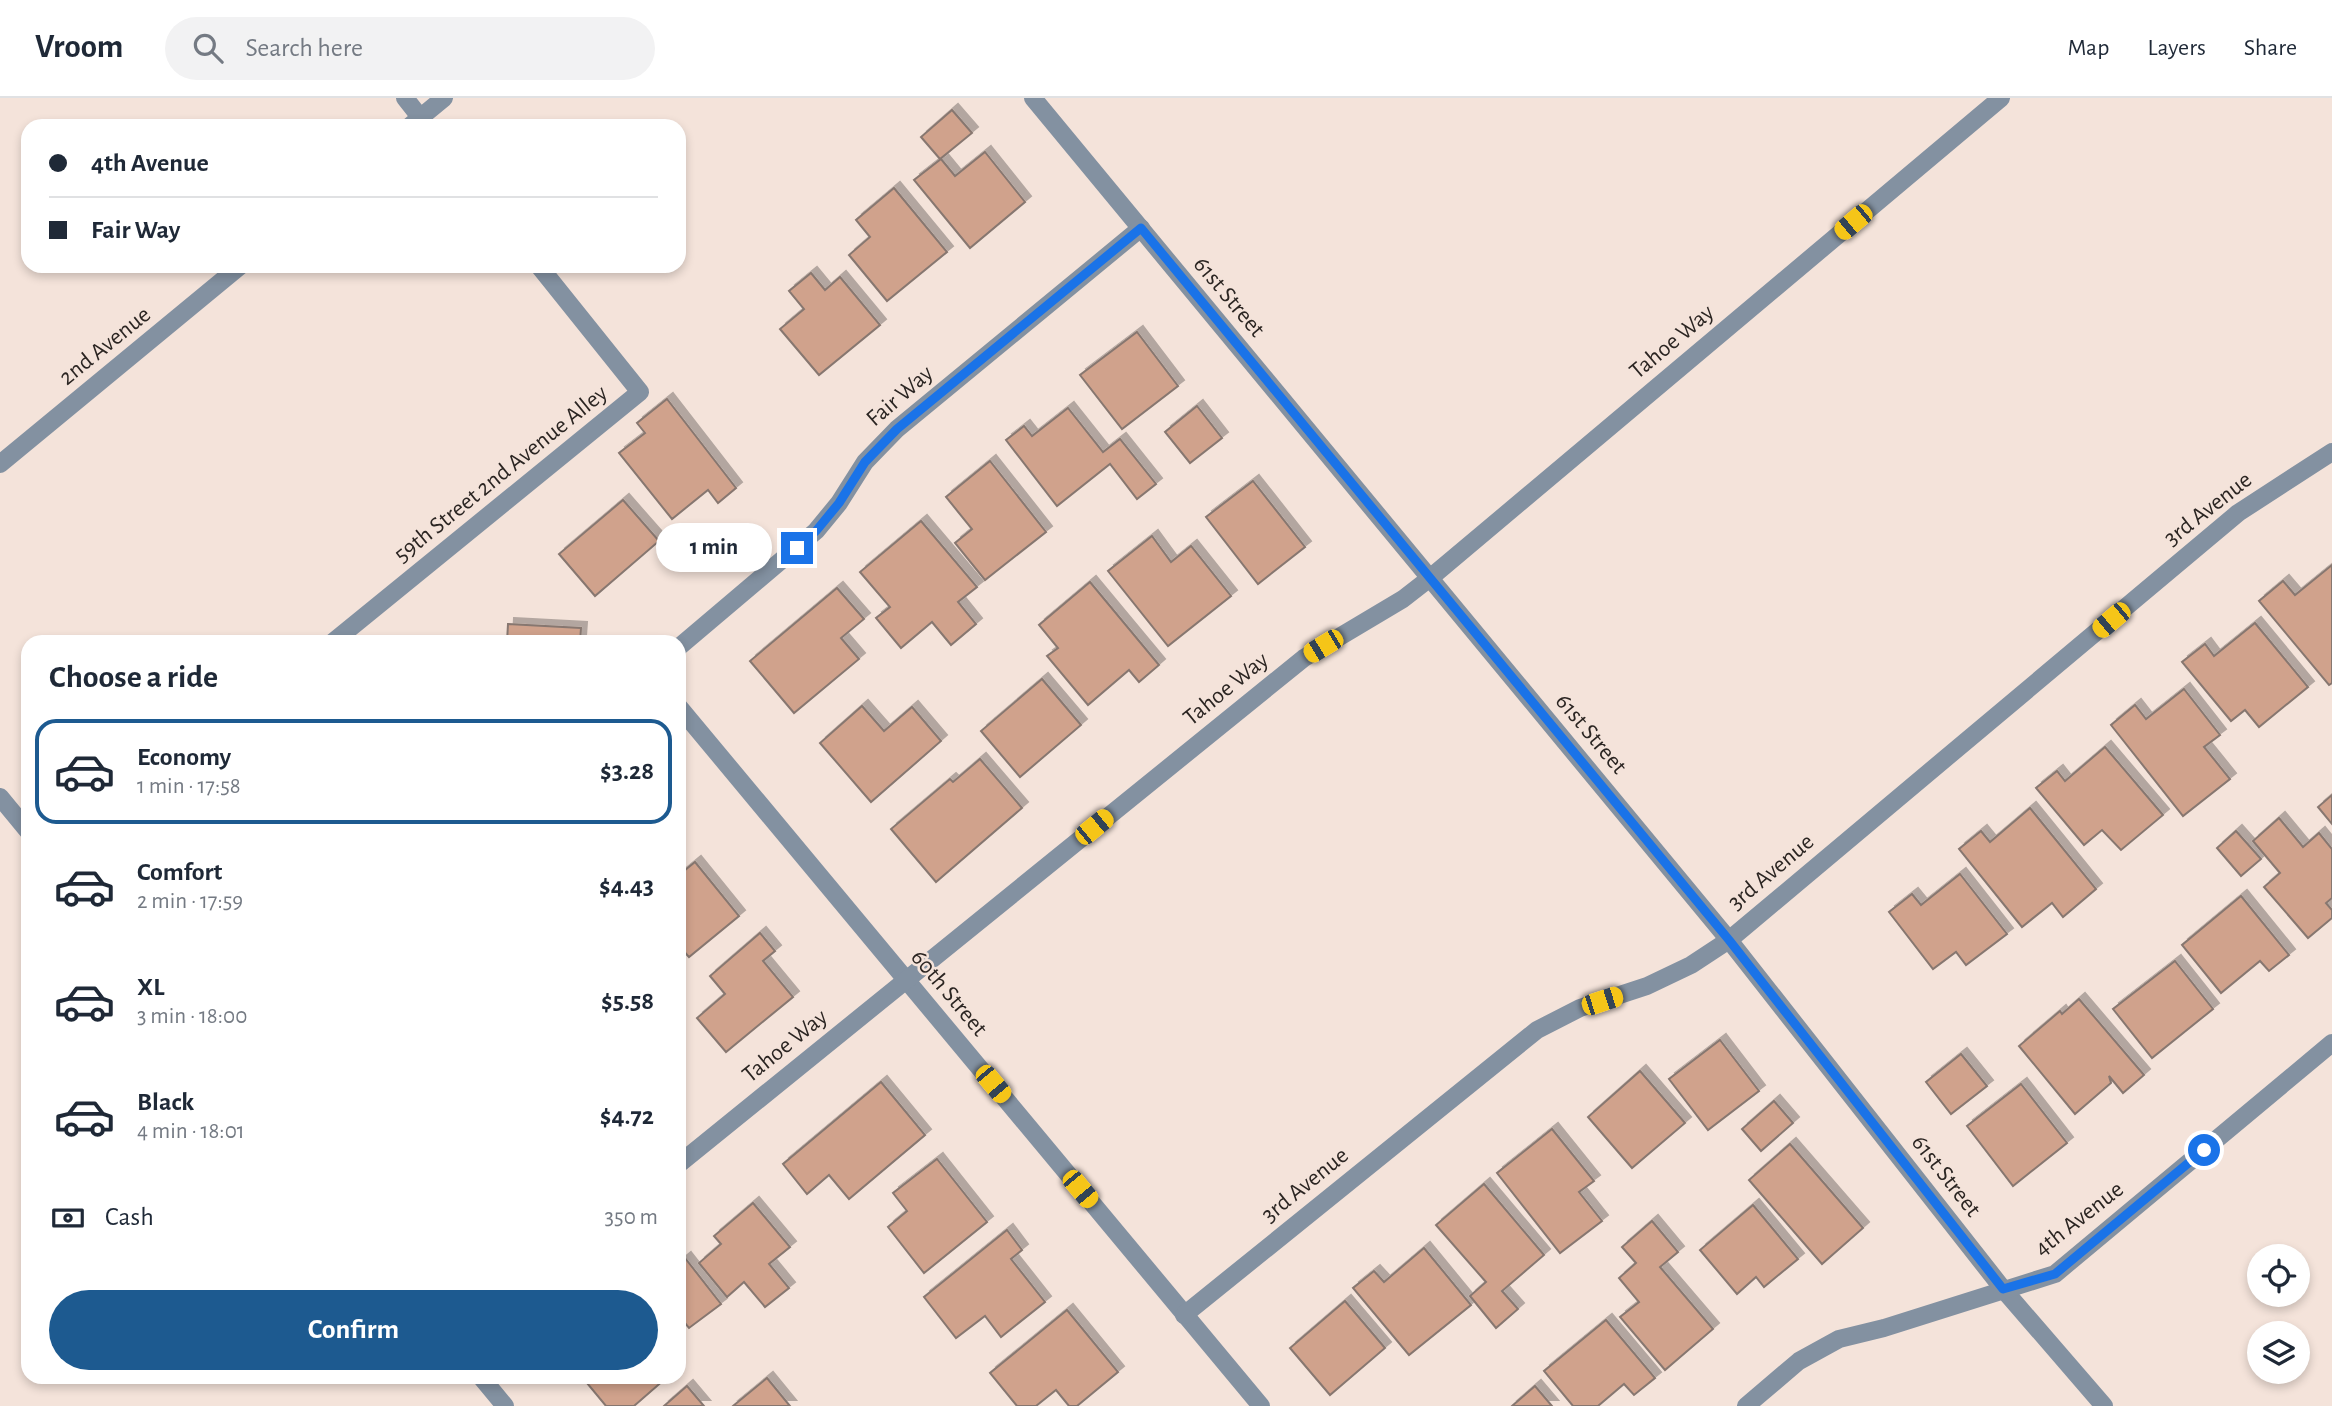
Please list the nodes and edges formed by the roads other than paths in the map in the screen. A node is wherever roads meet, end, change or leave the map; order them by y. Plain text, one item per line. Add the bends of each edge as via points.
1 (405, 98) edge
2 (444, 98) edge
3 (1033, 98) edge
4 (2001, 98) edge
5 (417, 119) edge
6 (423, 119) edge
7 (1141, 228) junction
8 (232, 273) edge
9 (545, 273) edge
10 (2332, 452) edge
11 (0, 464) edge
12 (1430, 578) junction
13 (342, 635) edge
14 (686, 641) edge
15 (686, 715) edge
16 (0, 797) edge
17 (21, 822) edge
18 (1729, 940) junction
19 (906, 979) junction
20 (2332, 1043) edge
21 (686, 1158) edge
22 (2003, 1289) junction
23 (1184, 1315) junction
24 (487, 1384) edge
25 (505, 1406) edge
26 (1261, 1406) edge
27 (1746, 1406) edge
28 (2104, 1406) edge

1 - 5 street
2 - 6 street
3 - 7 street, 61st Street
4 - 12 street, Tahoe Way
7 - 12 street, 61st Street
7 - 14 street, Fair Way via 897,429 865,462 816,531
8 - 11 street, 2nd Avenue
9 - 13 street, 59th Street 2nd Avenue Alley via 640,392
10 - 18 street, 3rd Avenue via 2238,513
12 - 18 street, 61st Street
12 - 19 street, Tahoe Way via 1304,657
15 - 19 street, 60th Street
16 - 17 street
18 - 22 street, 61st Street
18 - 23 street, 3rd Avenue via 1647,986 1580,1008 1537,1030
19 - 21 street, Tahoe Way
19 - 23 street, 60th Street
20 - 22 street, 4th Avenue via 2055,1274
22 - 27 street, 4th Avenue via 1839,1339 1799,1361
22 - 28 street, 61st Street
23 - 26 street, 60th Street
24 - 25 street

